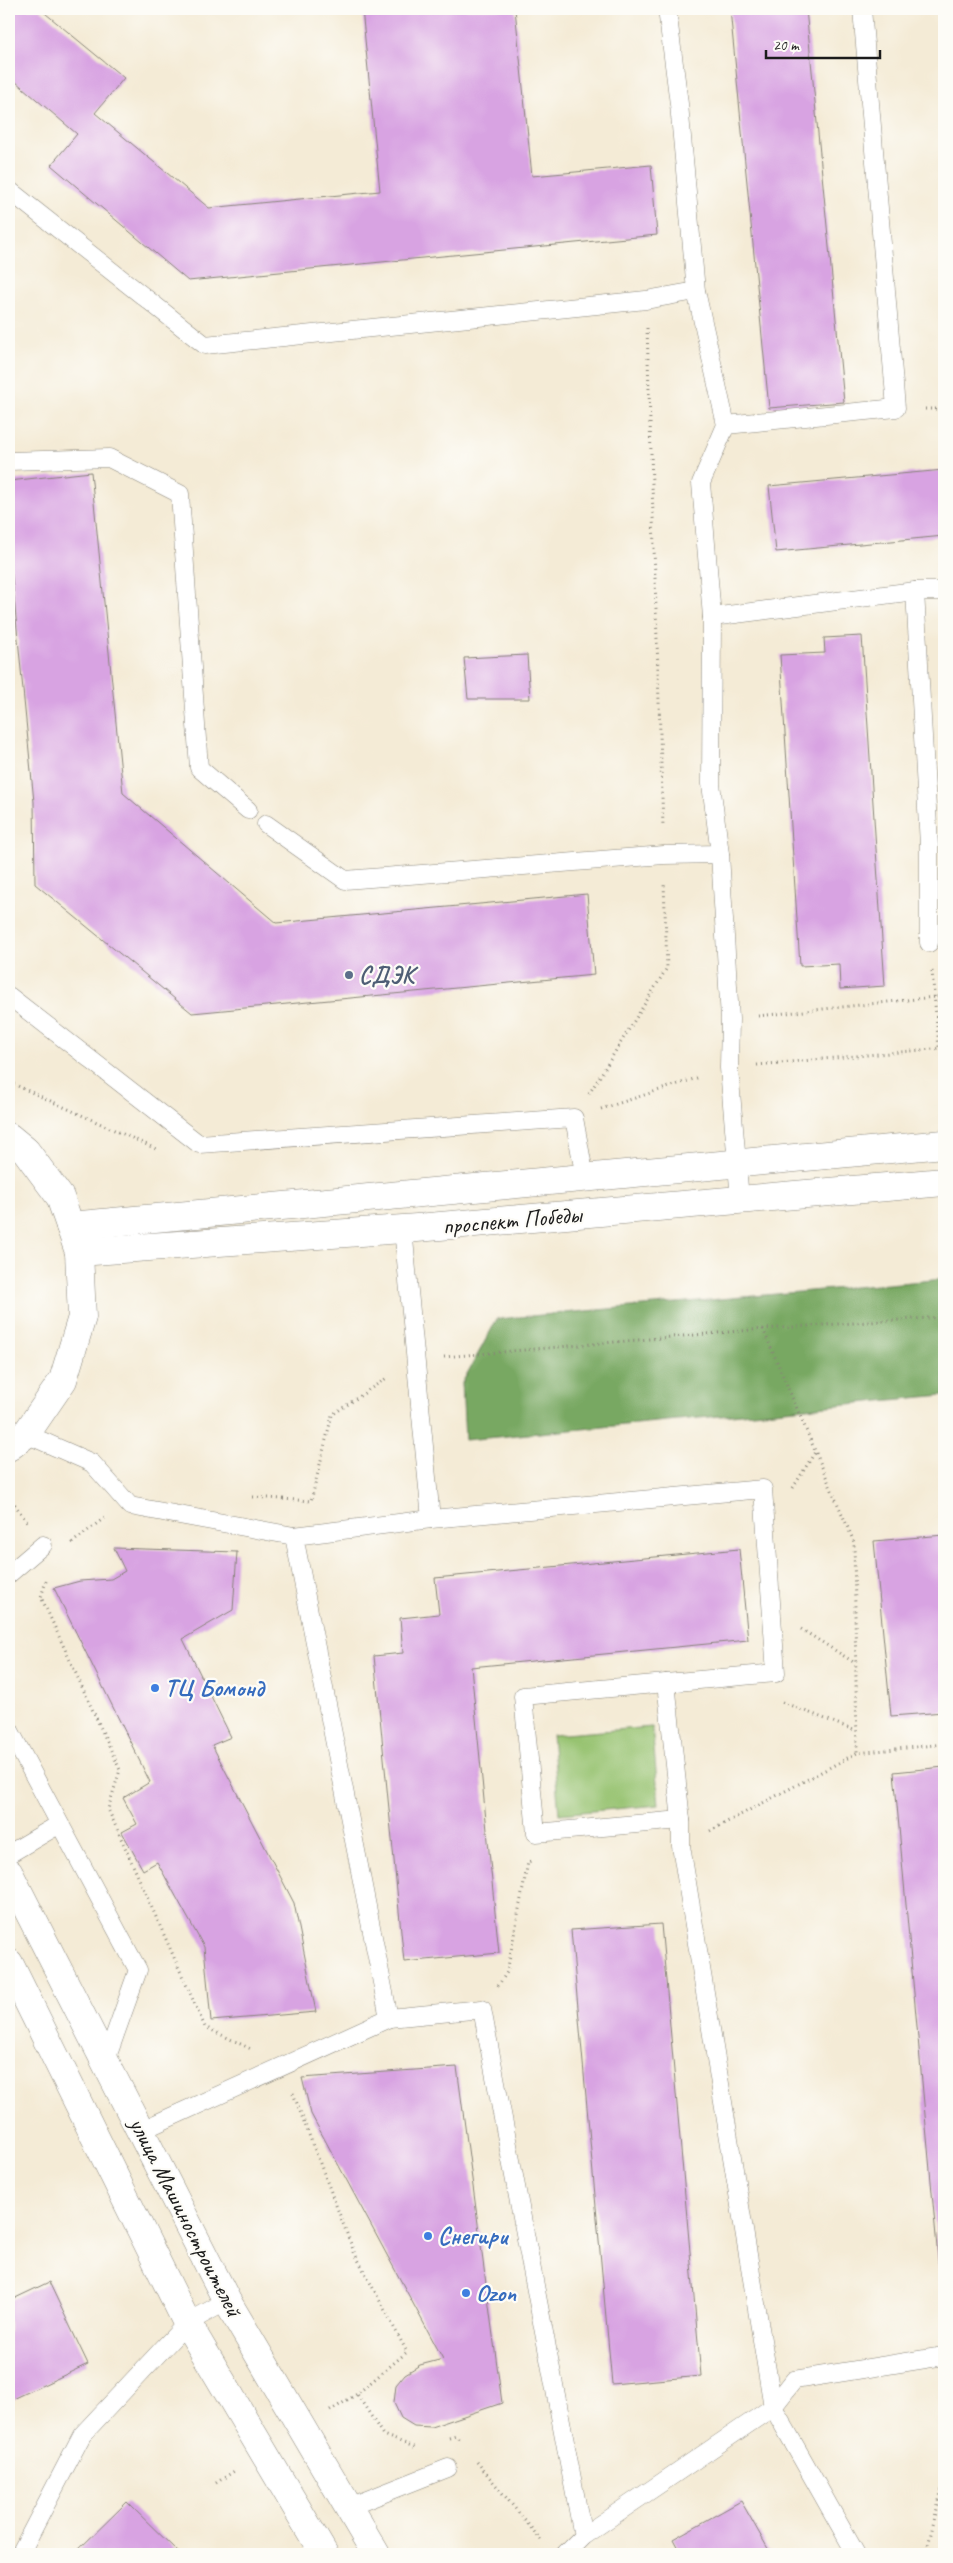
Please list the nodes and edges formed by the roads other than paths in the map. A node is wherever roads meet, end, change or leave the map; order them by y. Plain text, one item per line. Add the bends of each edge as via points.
1 (668, 9) edge
2 (862, 9) edge
3 (9, 190) edge
4 (696, 291) junction
5 (726, 425) junction
6 (9, 461) edge
7 (915, 591) junction
8 (944, 591) edge
9 (712, 616) junction
10 (248, 810) dead end
11 (266, 824) dead end
12 (720, 854) junction
13 (929, 942) road end
14 (9, 996) edge
15 (9, 1137) edge
16 (944, 1144) edge
17 (737, 1164) junction
18 (585, 1178) junction
19 (944, 1182) edge
20 (740, 1200) junction
21 (70, 1226) junction
22 (402, 1229) junction
23 (79, 1252) junction
24 (18, 1441) edge
25 (431, 1519) junction
26 (294, 1536) junction
27 (43, 1545) dead end
28 (9, 1574) edge
29 (666, 1682) junction
30 (9, 1729) edge
31 (681, 1820) junction
32 (58, 1825) junction
33 (9, 1854) edge
34 (9, 1873) edge
35 (9, 1963) edge
36 (389, 2018) junction
37 (106, 2060) junction
38 (140, 2130) junction
39 (227, 2301) junction
40 (187, 2323) junction
41 (944, 2356) edge
42 (773, 2406) junction
43 (448, 2468) dead end
44 (349, 2507) junction
45 (584, 2536) junction
46 (20, 2554) edge
47 (324, 2554) edge
48 (376, 2554) edge
49 (565, 2554) edge
50 (856, 2554) edge

1 - 4 lane
2 - 5 lane via 896,408
3 - 4 lane via 205,345 646,300
4 - 5 lane
5 - 9 lane via 701,483
6 - 10 lane via 109,458 180,494 199,768
7 - 8 lane
7 - 9 lane
7 - 13 lane via 929,845
9 - 12 lane via 711,784
11 - 12 lane via 344,880 664,855
12 - 17 lane
14 - 18 lane via 199,1144 574,1118
15 - 21 main road via 26,1151 60,1197
16 - 17 main road
17 - 18 main road
17 - 20 lane
18 - 21 main road
19 - 20 main road, проспект Победы
20 - 22 main road, проспект Победы
21 - 23 main road
22 - 23 main road, проспект Победы
22 - 25 lane
23 - 24 main road via 82,1317 69,1362 63,1380
24 - 26 lane via 92,1463 130,1506
25 - 26 lane
25 - 29 lane via 763,1489 776,1674
26 - 36 lane
27 - 28 lane
29 - 31 lane
29 - 31 lane via 523,1696 536,1833
30 - 32 lane
31 - 42 lane via 682,1856
32 - 33 lane
32 - 37 lane via 138,1970
34 - 37 main road, улица Машиностроителей
35 - 40 main road
36 - 38 lane
36 - 45 lane via 482,2009
37 - 38 main road, улица Машиностроителей
38 - 39 main road, улица Машиностроителей
39 - 40 lane
39 - 44 main road, улица Машиностроителей
40 - 46 lane via 82,2435
40 - 47 main road
41 - 42 lane via 794,2380
42 - 45 lane
42 - 50 lane
43 - 44 lane
44 - 48 main road, улица Машиностроителей
45 - 49 lane

